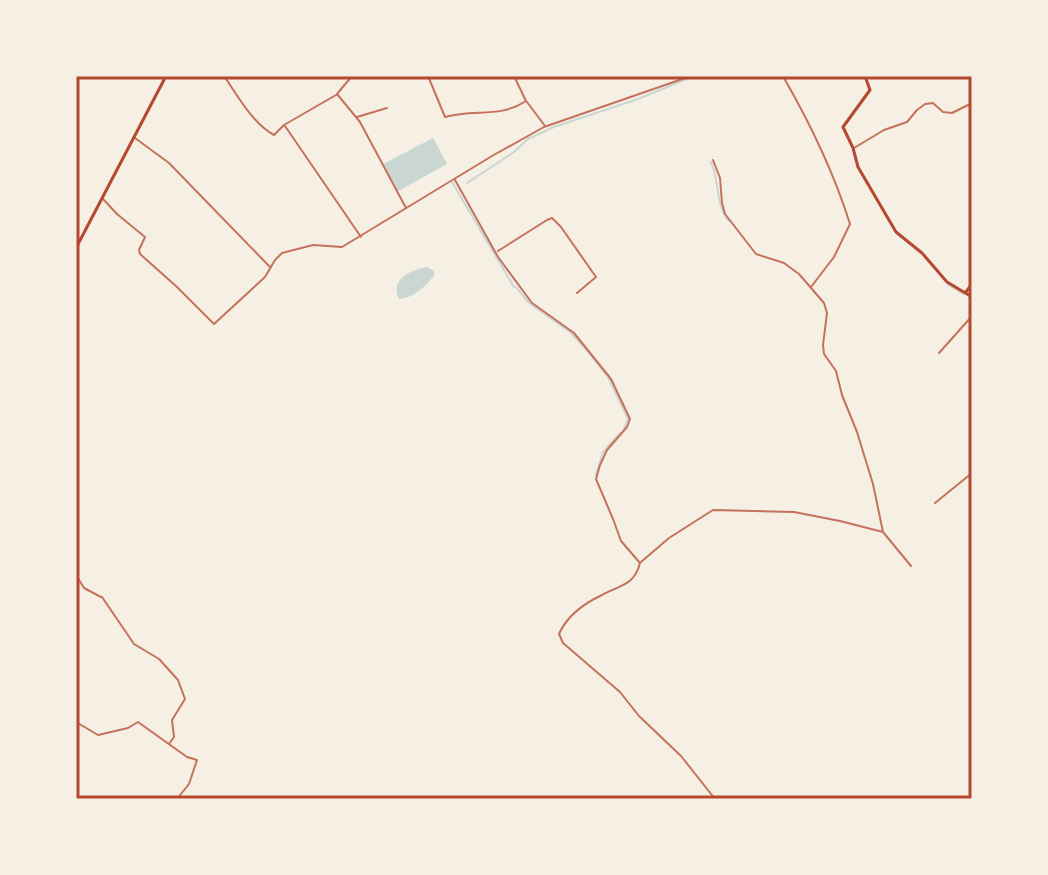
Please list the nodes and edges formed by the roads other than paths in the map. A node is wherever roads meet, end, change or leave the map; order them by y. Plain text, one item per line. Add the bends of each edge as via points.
1 (166, 76) edge
2 (224, 76) edge
3 (352, 76) edge
4 (428, 76) edge
5 (514, 76) edge
6 (691, 76) edge
7 (865, 76) edge
8 (783, 77) edge
9 (337, 94) junction
10 (526, 101) junction
11 (972, 103) edge
12 (387, 108) dead end
13 (356, 118) junction
14 (284, 125) junction
15 (546, 127) junction
16 (134, 138) junction
17 (853, 148) junction
18 (713, 160) dead end
19 (454, 179) junction
20 (102, 198) junction
21 (406, 209) junction
22 (361, 237) junction
23 (78, 239) edge
24 (76, 248) edge
25 (496, 253) junction
26 (270, 267) junction
27 (972, 284) edge
28 (811, 287) junction
29 (577, 293) dead end
30 (965, 293) junction
31 (972, 297) edge
32 (972, 316) edge
33 (939, 353) dead end
34 (972, 473) edge
35 (935, 503) dead end
36 (883, 532) junction
37 (640, 563) junction
38 (911, 566) dead end
39 (76, 575) edge
40 (76, 722) edge
41 (169, 744) junction
42 (177, 799) edge
43 (715, 799) edge

1 - 16 main road
2 - 14 street via 267,131 274,135
3 - 9 street
4 - 10 street via 445,117 493,114
5 - 10 street
6 - 15 street
7 - 17 main road via 870,90 843,127
8 - 28 street via 820,148 850,224
9 - 13 street
9 - 14 street
10 - 15 street
11 - 17 street via 952,113 925,104 907,122
12 - 13 street
13 - 21 street
14 - 22 street
15 - 19 street
16 - 20 main road
16 - 26 street via 169,163
17 - 30 main road via 858,167 896,232
18 - 28 street via 725,214 756,254 784,263
19 - 21 street
19 - 25 street
20 - 23 main road
20 - 26 street via 145,237 140,254 214,324
21 - 22 street
22 - 26 street via 342,247 313,245 282,253
23 - 24 main road
25 - 29 street via 552,218 596,277
25 - 37 street via 532,303 574,333 620,397 630,419 607,450 596,479 621,541
27 - 30 main road
28 - 36 street via 827,313 824,354 836,371 857,432
30 - 31 main road
32 - 33 street
34 - 35 street
36 - 37 street via 794,512 713,510
36 - 38 street
37 - 43 street via 625,586 580,608 559,634 681,756
39 - 41 street via 84,588 102,597 134,644 159,659 178,680 185,699 172,720 174,737
40 - 41 street via 98,735 138,722
41 - 42 street via 197,760

